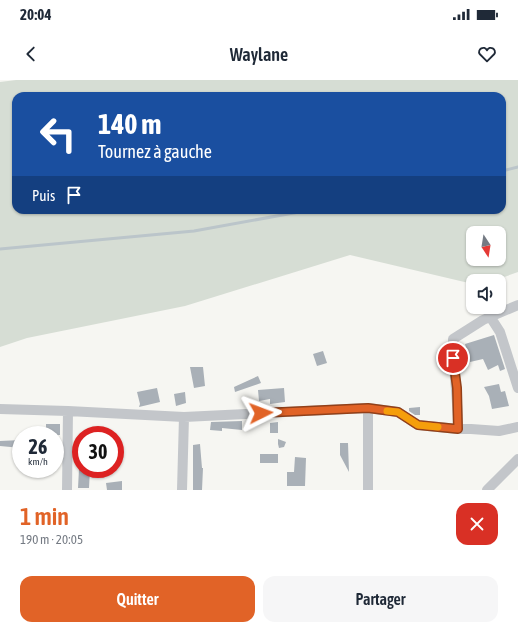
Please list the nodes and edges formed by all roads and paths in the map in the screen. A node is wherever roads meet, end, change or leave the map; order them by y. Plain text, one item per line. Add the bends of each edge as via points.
1 (518, 305) edge
2 (491, 318) junction
3 (518, 388) edge
4 (368, 408) junction
5 (0, 409) edge
6 (68, 411) junction
7 (184, 417) junction
8 (518, 427) edge
9 (458, 429) junction
10 (518, 459) edge
11 (66, 490) edge
12 (182, 490) edge
13 (368, 490) edge
14 (487, 490) edge

1 - 2 street
2 - 3 street via 500,332
2 - 9 street via 483,320 453,339
4 - 7 street
4 - 9 street via 398,412 418,425
4 - 13 street
5 - 6 street
6 - 7 street
6 - 11 street
7 - 12 street
8 - 9 street via 499,431
10 - 14 street

